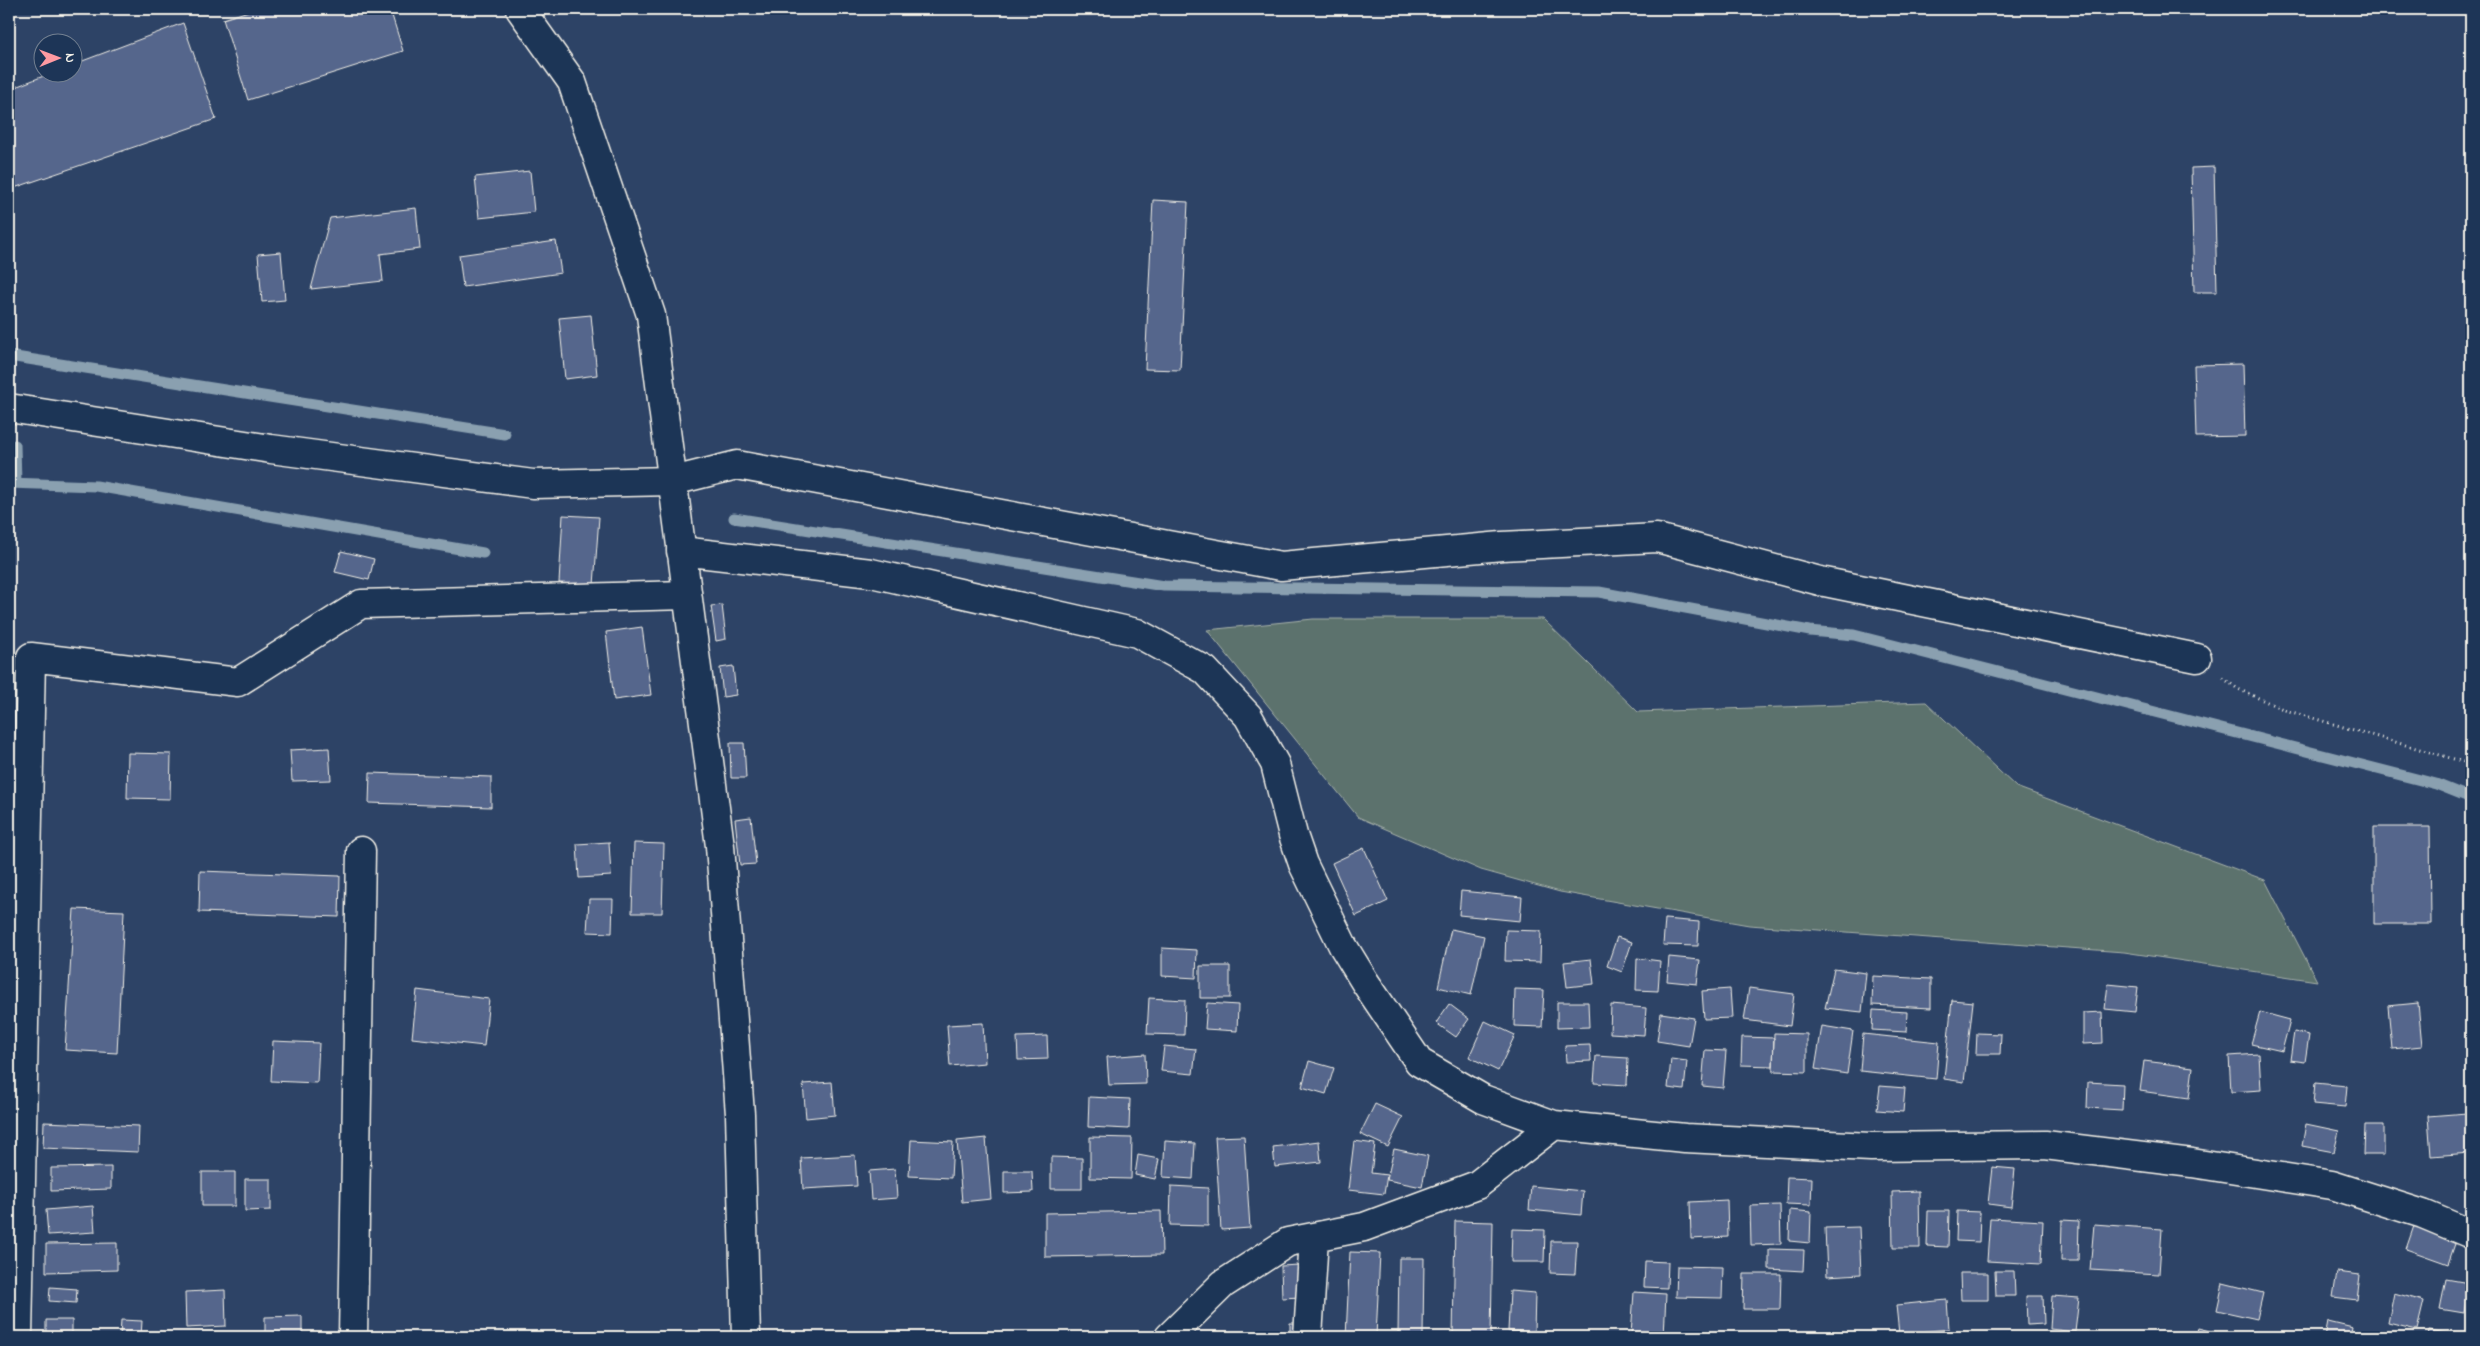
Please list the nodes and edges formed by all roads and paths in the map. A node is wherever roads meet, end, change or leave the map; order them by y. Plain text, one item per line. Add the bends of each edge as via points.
1 (520, 9) edge
2 (9, 408) edge
3 (672, 481) junction
4 (681, 551) junction
5 (687, 595) junction
6 (2197, 658) joint
7 (2471, 764) edge
8 (361, 851) dead end
9 (1554, 1125) junction
10 (2471, 1234) edge
11 (1314, 1237) junction
12 (18, 1337) edge
13 (353, 1337) edge
14 (746, 1337) edge
15 (1169, 1337) edge
16 (1308, 1337) edge

1 - 3 street via 572,82 651,315
2 - 3 street via 271,449 534,484
3 - 4 street
3 - 6 street via 737,465 1281,566 1502,546 1657,538 1820,581
4 - 5 street
4 - 9 street via 871,573 1137,633 1205,670 1248,716 1275,764 1293,835 1321,902 1360,974 1419,1062 1483,1100
5 - 12 street via 361,604 238,682 31,657
5 - 14 street via 720,846 740,1114
6 - 7 path via 2238,690 2285,710
8 - 13 street
9 - 10 street via 1685,1138 1871,1147 2055,1146 2332,1185 2423,1214
9 - 11 street via 1477,1185 1364,1227
11 - 15 street via 1288,1242 1223,1284
11 - 16 street

